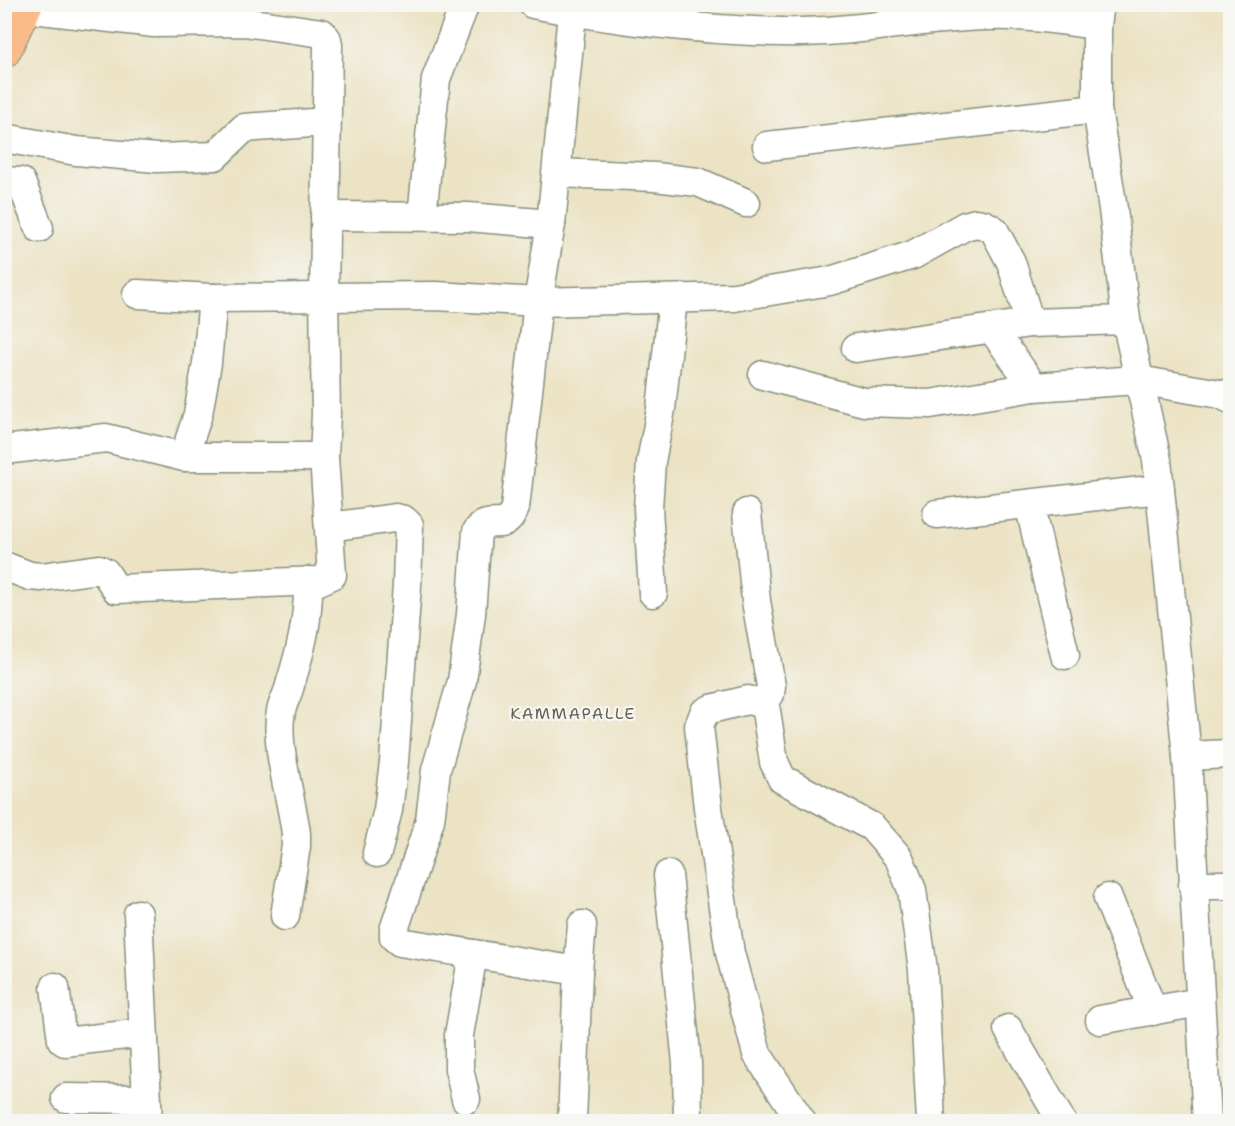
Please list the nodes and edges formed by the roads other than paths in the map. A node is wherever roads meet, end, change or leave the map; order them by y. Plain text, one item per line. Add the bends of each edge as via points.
1 (465, 4) edge
2 (533, 4) edge
3 (25, 6) edge
4 (573, 8) edge
5 (245, 13) edge
6 (1098, 15) edge
7 (4, 51) edge
8 (1097, 109) junction
9 (326, 122) junction
10 (4, 138) edge
11 (767, 146) dead end
12 (557, 173) junction
13 (4, 181) edge
14 (746, 202) dead end
15 (325, 216) junction
16 (422, 216) junction
17 (551, 224) junction
18 (39, 228) dead end
19 (136, 294) dead end
20 (324, 297) junction
21 (213, 298) junction
22 (673, 299) junction
23 (538, 302) junction
24 (1126, 320) junction
25 (1030, 323) junction
26 (992, 329) junction
27 (856, 348) dead end
28 (763, 375) dead end
29 (1138, 380) junction
30 (1034, 387) junction
31 (1230, 399) edge
32 (4, 450) edge
33 (184, 457) junction
34 (324, 457) junction
35 (1160, 489) junction
36 (1029, 504) junction
37 (747, 513) dead end
38 (937, 514) dead end
39 (329, 527) junction
40 (4, 566) edge
41 (308, 581) junction
42 (653, 593) dead end
43 (1065, 656) dead end
44 (762, 705) junction
45 (1230, 754) edge
46 (1187, 756) junction
47 (377, 853) dead end
48 (668, 875) dead end
49 (1192, 885) junction
50 (1230, 885) edge
51 (1108, 898) dead end
52 (138, 914) dead end
53 (285, 916) dead end
54 (582, 925) dead end
55 (473, 954) junction
56 (578, 971) junction
57 (55, 987) dead end
58 (1200, 1002) junction
59 (1153, 1011) junction
60 (1100, 1020) dead end
61 (1008, 1029) dead end
62 (143, 1033) junction
63 (66, 1098) dead end
64 (466, 1100) dead end
65 (1215, 1104) edge
66 (147, 1110) edge
67 (572, 1122) edge
68 (688, 1122) edge
69 (802, 1122) edge
70 (931, 1122) edge
71 (1062, 1122) edge

1 - 16 street via 436,80
2 - 4 street
3 - 5 street via 154,23
3 - 7 main road
4 - 6 street via 659,24 781,32 954,19
4 - 12 street
5 - 9 street via 321,33 327,39
6 - 8 street
8 - 11 street
8 - 24 street
9 - 10 street via 244,128 215,156 157,158 76,151
9 - 15 street
12 - 14 street via 698,182
12 - 17 street
13 - 18 street via 21,182
15 - 16 street
15 - 20 street
16 - 17 street
17 - 23 street
19 - 21 street
20 - 21 street
20 - 23 street via 436,296
20 - 34 street
21 - 33 street via 198,414
22 - 23 street
22 - 25 street via 734,297 830,281 913,255 976,223 994,230 1011,262
22 - 42 street via 651,462 648,508
23 - 55 street via 515,508 505,523 480,526 477,531 462,681 436,770 430,820 394,930 394,938 400,942
24 - 25 street
24 - 29 street
25 - 26 street
26 - 27 street
26 - 30 street
28 - 30 street via 864,402 930,404
29 - 30 street
29 - 31 street
29 - 35 street
32 - 33 street via 106,438
33 - 34 street
34 - 39 street
35 - 36 street
35 - 46 street
36 - 38 street
36 - 43 street
37 - 44 street via 756,601 771,686
39 - 41 street via 332,575
39 - 47 street via 394,518 409,525 394,762
40 - 41 street via 41,577 99,569 116,589
41 - 53 street via 305,633 281,711 282,748 296,834
44 - 69 street via 748,700 711,709 704,713 699,726 730,953 757,1054
44 - 70 street via 774,762 782,779 872,827 898,858 912,890 923,970
45 - 46 street
46 - 49 street
48 - 68 street via 687,1063
49 - 50 street
49 - 58 street
51 - 59 street
52 - 62 street
54 - 56 street
55 - 56 street
55 - 64 street via 459,1035 459,1069
56 - 67 street
57 - 62 street via 65,1042
58 - 59 street
58 - 65 street
59 - 60 street
61 - 71 street
62 - 66 street
63 - 66 street

